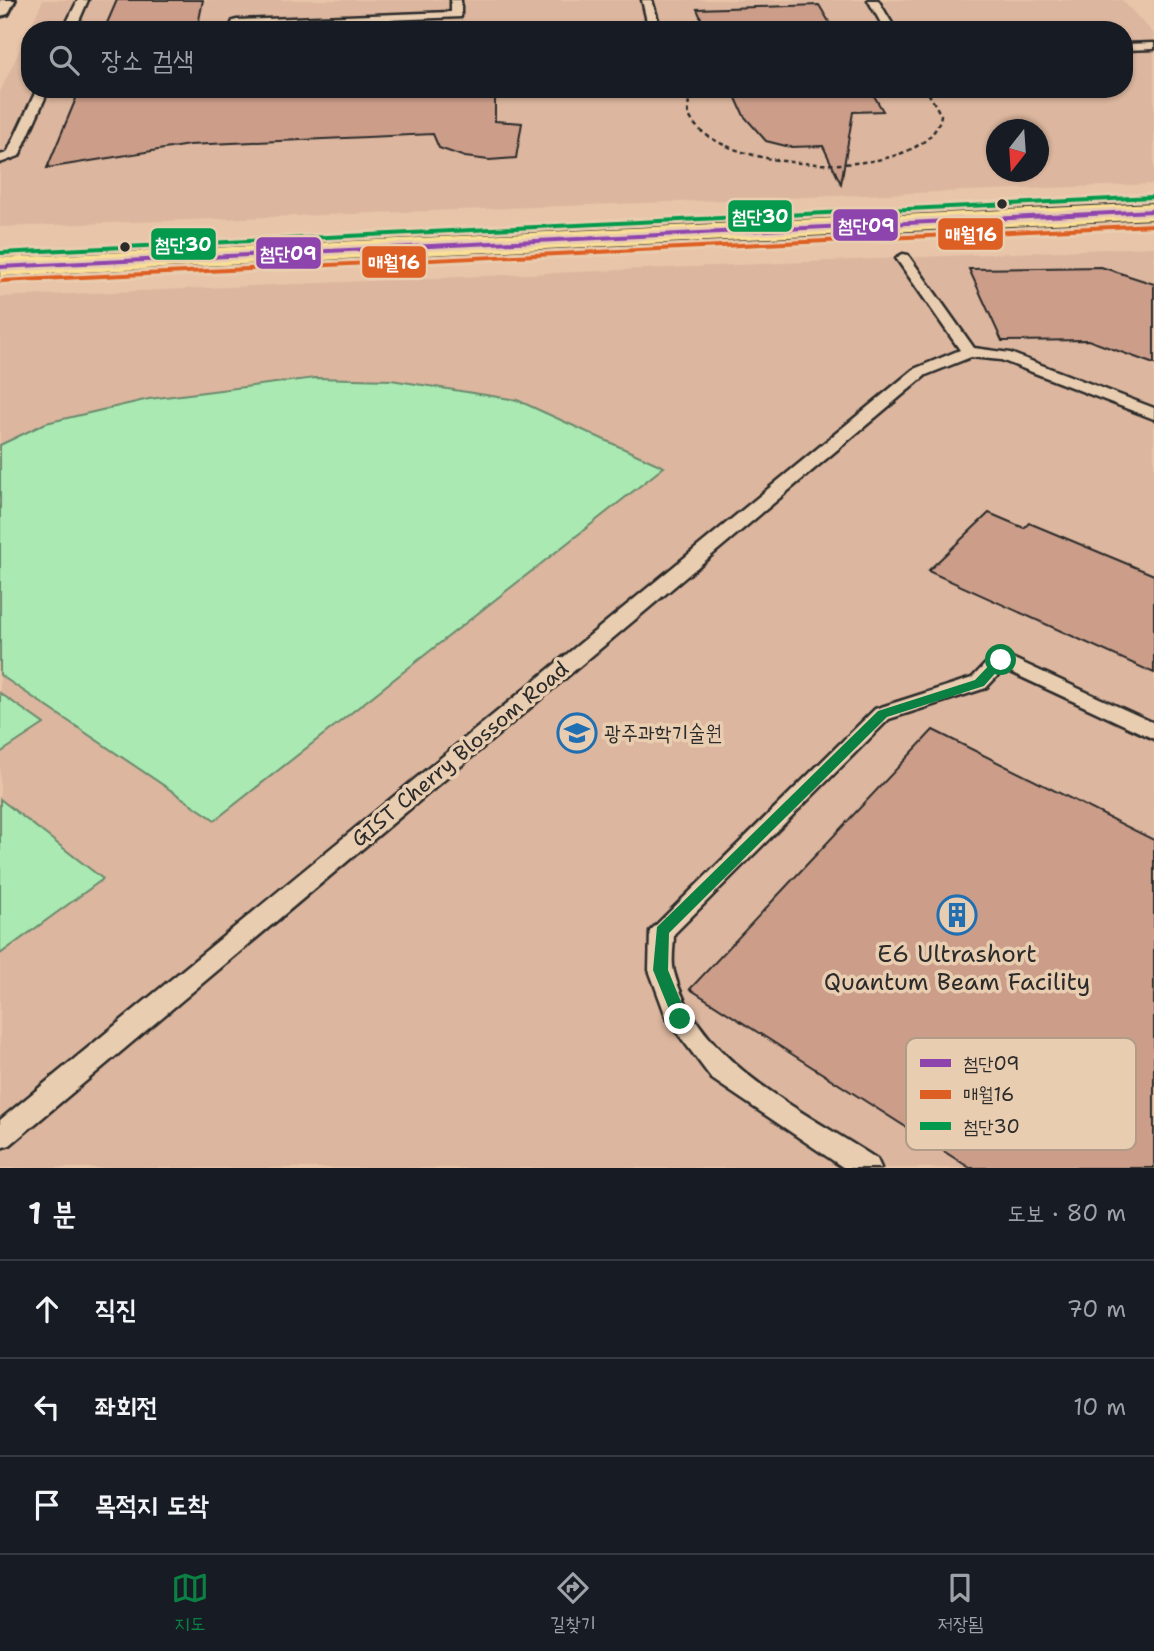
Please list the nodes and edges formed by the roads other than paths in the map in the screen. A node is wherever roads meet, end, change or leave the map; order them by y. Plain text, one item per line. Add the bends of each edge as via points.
1 (4, 0) edge
2 (83, 0) edge
3 (456, 0) edge
4 (647, 0) edge
5 (873, 0) edge
6 (0, 9) edge
7 (73, 21) edge
8 (292, 21) edge
9 (653, 21) edge
10 (886, 21) edge
11 (1154, 37) edge
12 (1133, 38) edge
13 (1154, 46) edge
14 (1133, 47) edge
15 (39, 98) edge
16 (0, 159) edge
17 (1154, 211) edge
18 (903, 258) dead end
19 (0, 267) edge
20 (970, 352) junction
21 (1154, 414) edge
22 (1154, 732) edge
23 (0, 1136) edge
24 (867, 1168) edge

1 - 6 street
2 - 7 lane
3 - 8 lane via 457,15
4 - 9 lane
5 - 10 lane
11 - 12 lane
13 - 14 lane
15 - 16 lane via 12,156
17 - 19 main road
18 - 20 lane
20 - 21 lane via 1004,356
20 - 23 lane, GIST Cherry Blossom Road via 920,372
22 - 24 lane via 1001,660 979,683 882,714 662,931 661,970 680,1019 721,1071

